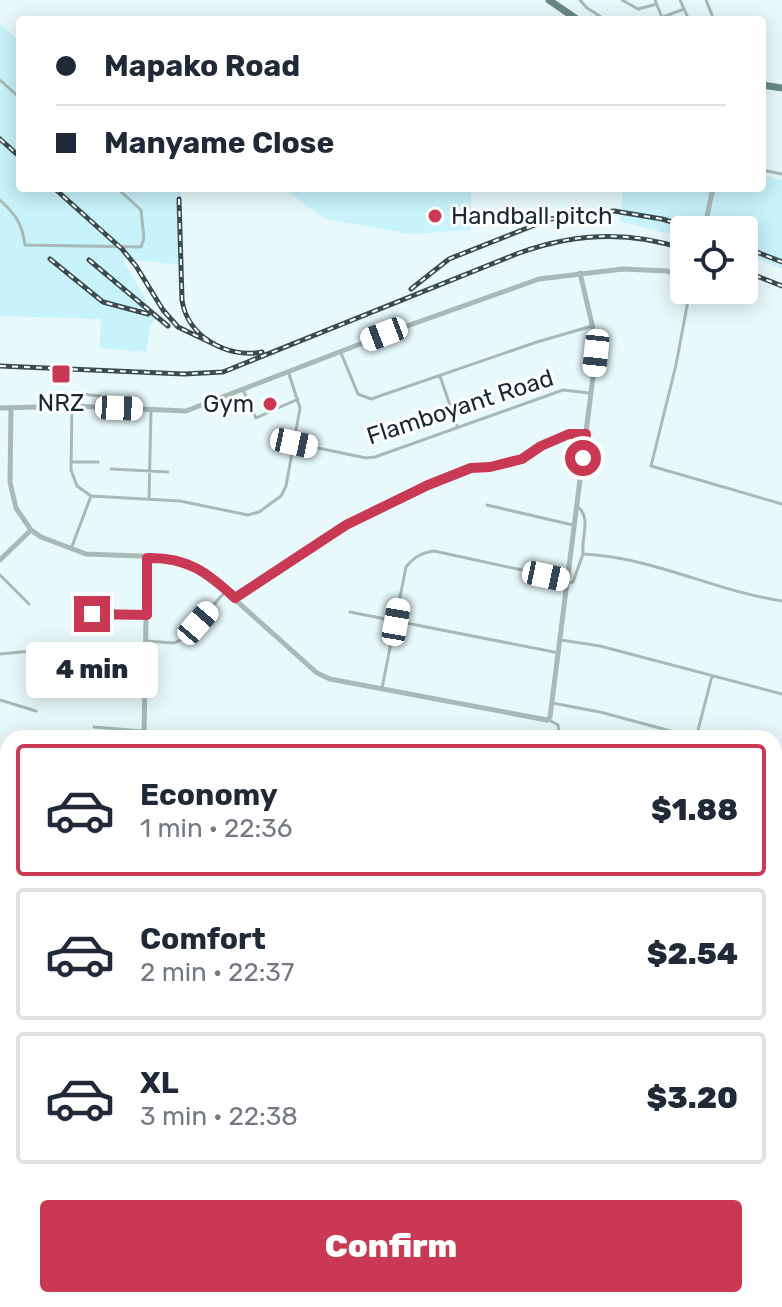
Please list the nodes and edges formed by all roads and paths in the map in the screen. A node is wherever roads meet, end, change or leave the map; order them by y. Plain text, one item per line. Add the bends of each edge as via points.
1 (549, 0) edge
2 (580, 0) edge
3 (622, 0) edge
4 (680, 0) edge
5 (656, 2) edge
6 (684, 9) junction
7 (572, 16) edge
8 (600, 16) edge
9 (668, 16) edge
10 (687, 16) edge
11 (0, 80) edge
12 (16, 94) edge
13 (121, 192) edge
14 (712, 192) edge
15 (0, 200) edge
16 (707, 216) edge
17 (670, 272) edge
18 (580, 273) junction
19 (687, 304) edge
20 (592, 326) junction
21 (340, 351) junction
22 (288, 371) junction
23 (440, 376) junction
24 (243, 390) junction
25 (72, 393) dead end
26 (591, 393) junction
27 (100, 396) dead end
28 (298, 399) junction
29 (72, 406) junction
30 (0, 408) edge
31 (11, 409) junction
32 (151, 409) junction
33 (457, 426) junction
34 (586, 434) junction
35 (294, 443) junction
36 (71, 462) junction
37 (98, 462) dead end
38 (111, 469) dead end
39 (1, 470) edge
40 (10, 470) junction
41 (149, 472) junction
42 (168, 472) dead end
43 (91, 496) junction
44 (149, 499) junction
45 (782, 504) edge
46 (487, 505) dead end
47 (577, 506) junction
48 (574, 525) junction
49 (31, 530) junction
50 (71, 549) junction
51 (583, 554) junction
52 (147, 558) junction
53 (0, 560) edge
54 (0, 575) edge
55 (568, 582) junction
56 (226, 590) junction
57 (235, 598) junction
58 (782, 601) edge
59 (29, 604) dead end
60 (350, 612) dead end
61 (92, 614) dead end
62 (147, 615) junction
63 (396, 622) junction
64 (561, 640) junction
65 (146, 641) junction
66 (32, 651) dead end
67 (559, 653) junction
68 (0, 654) edge
69 (97, 668) dead end
70 (146, 670) junction
71 (712, 676) junction
72 (382, 688) junction
73 (782, 694) edge
74 (0, 700) edge
75 (552, 703) junction
76 (36, 711) dead end
77 (547, 720) junction
78 (94, 727) dead end
79 (113, 730) edge
80 (144, 730) edge
81 (559, 730) edge
82 (667, 730) edge
83 (699, 730) edge

1 - 7 main road
2 - 8 street
3 - 5 street via 638,9
4 - 6 street
6 - 9 street
6 - 10 street
11 - 12 street
13 - 15 street via 144,218 141,247 25,245 18,216
14 - 16 street
17 - 18 street
18 - 20 street
18 - 21 street via 539,279
19 - 45 street via 651,466
20 - 23 street
20 - 26 street via 596,353
21 - 22 street
21 - 23 street via 364,398
22 - 24 street
22 - 28 street
23 - 33 street
24 - 28 street via 256,418
24 - 32 street via 186,411
25 - 27 street
26 - 33 street, Flamboyant Road via 563,390
26 - 34 street
28 - 35 street
29 - 31 street
29 - 32 street
29 - 36 street
30 - 31 street
31 - 40 street
32 - 41 street
33 - 35 street, Flamboyant Road via 366,458
34 - 47 street
34 - 57 street via 569,434 522,459 471,468 428,485 346,525
35 - 44 street via 281,496 259,512 248,515
36 - 37 street
36 - 43 street via 77,486
38 - 41 street
39 - 40 street
40 - 49 street via 16,508
41 - 42 street
41 - 44 street
43 - 44 street
43 - 50 street
46 - 48 street
47 - 48 street
47 - 51 street via 586,518
48 - 55 street
49 - 50 street
49 - 53 street
50 - 52 street
51 - 55 street via 577,575
51 - 58 street
52 - 56 street via 180,560
52 - 62 street
54 - 59 street
55 - 63 street via 424,552 406,567
55 - 64 street
56 - 57 street
56 - 65 street via 183,639
57 - 72 street via 317,673
60 - 63 street
61 - 62 street
62 - 65 street
63 - 67 street
63 - 72 street
64 - 67 street
64 - 71 street
65 - 70 street
66 - 68 street
67 - 75 street
69 - 70 street
70 - 80 street
71 - 73 street
71 - 83 street
72 - 77 street
74 - 76 street
75 - 77 street
75 - 82 street
77 - 81 street
78 - 79 street

